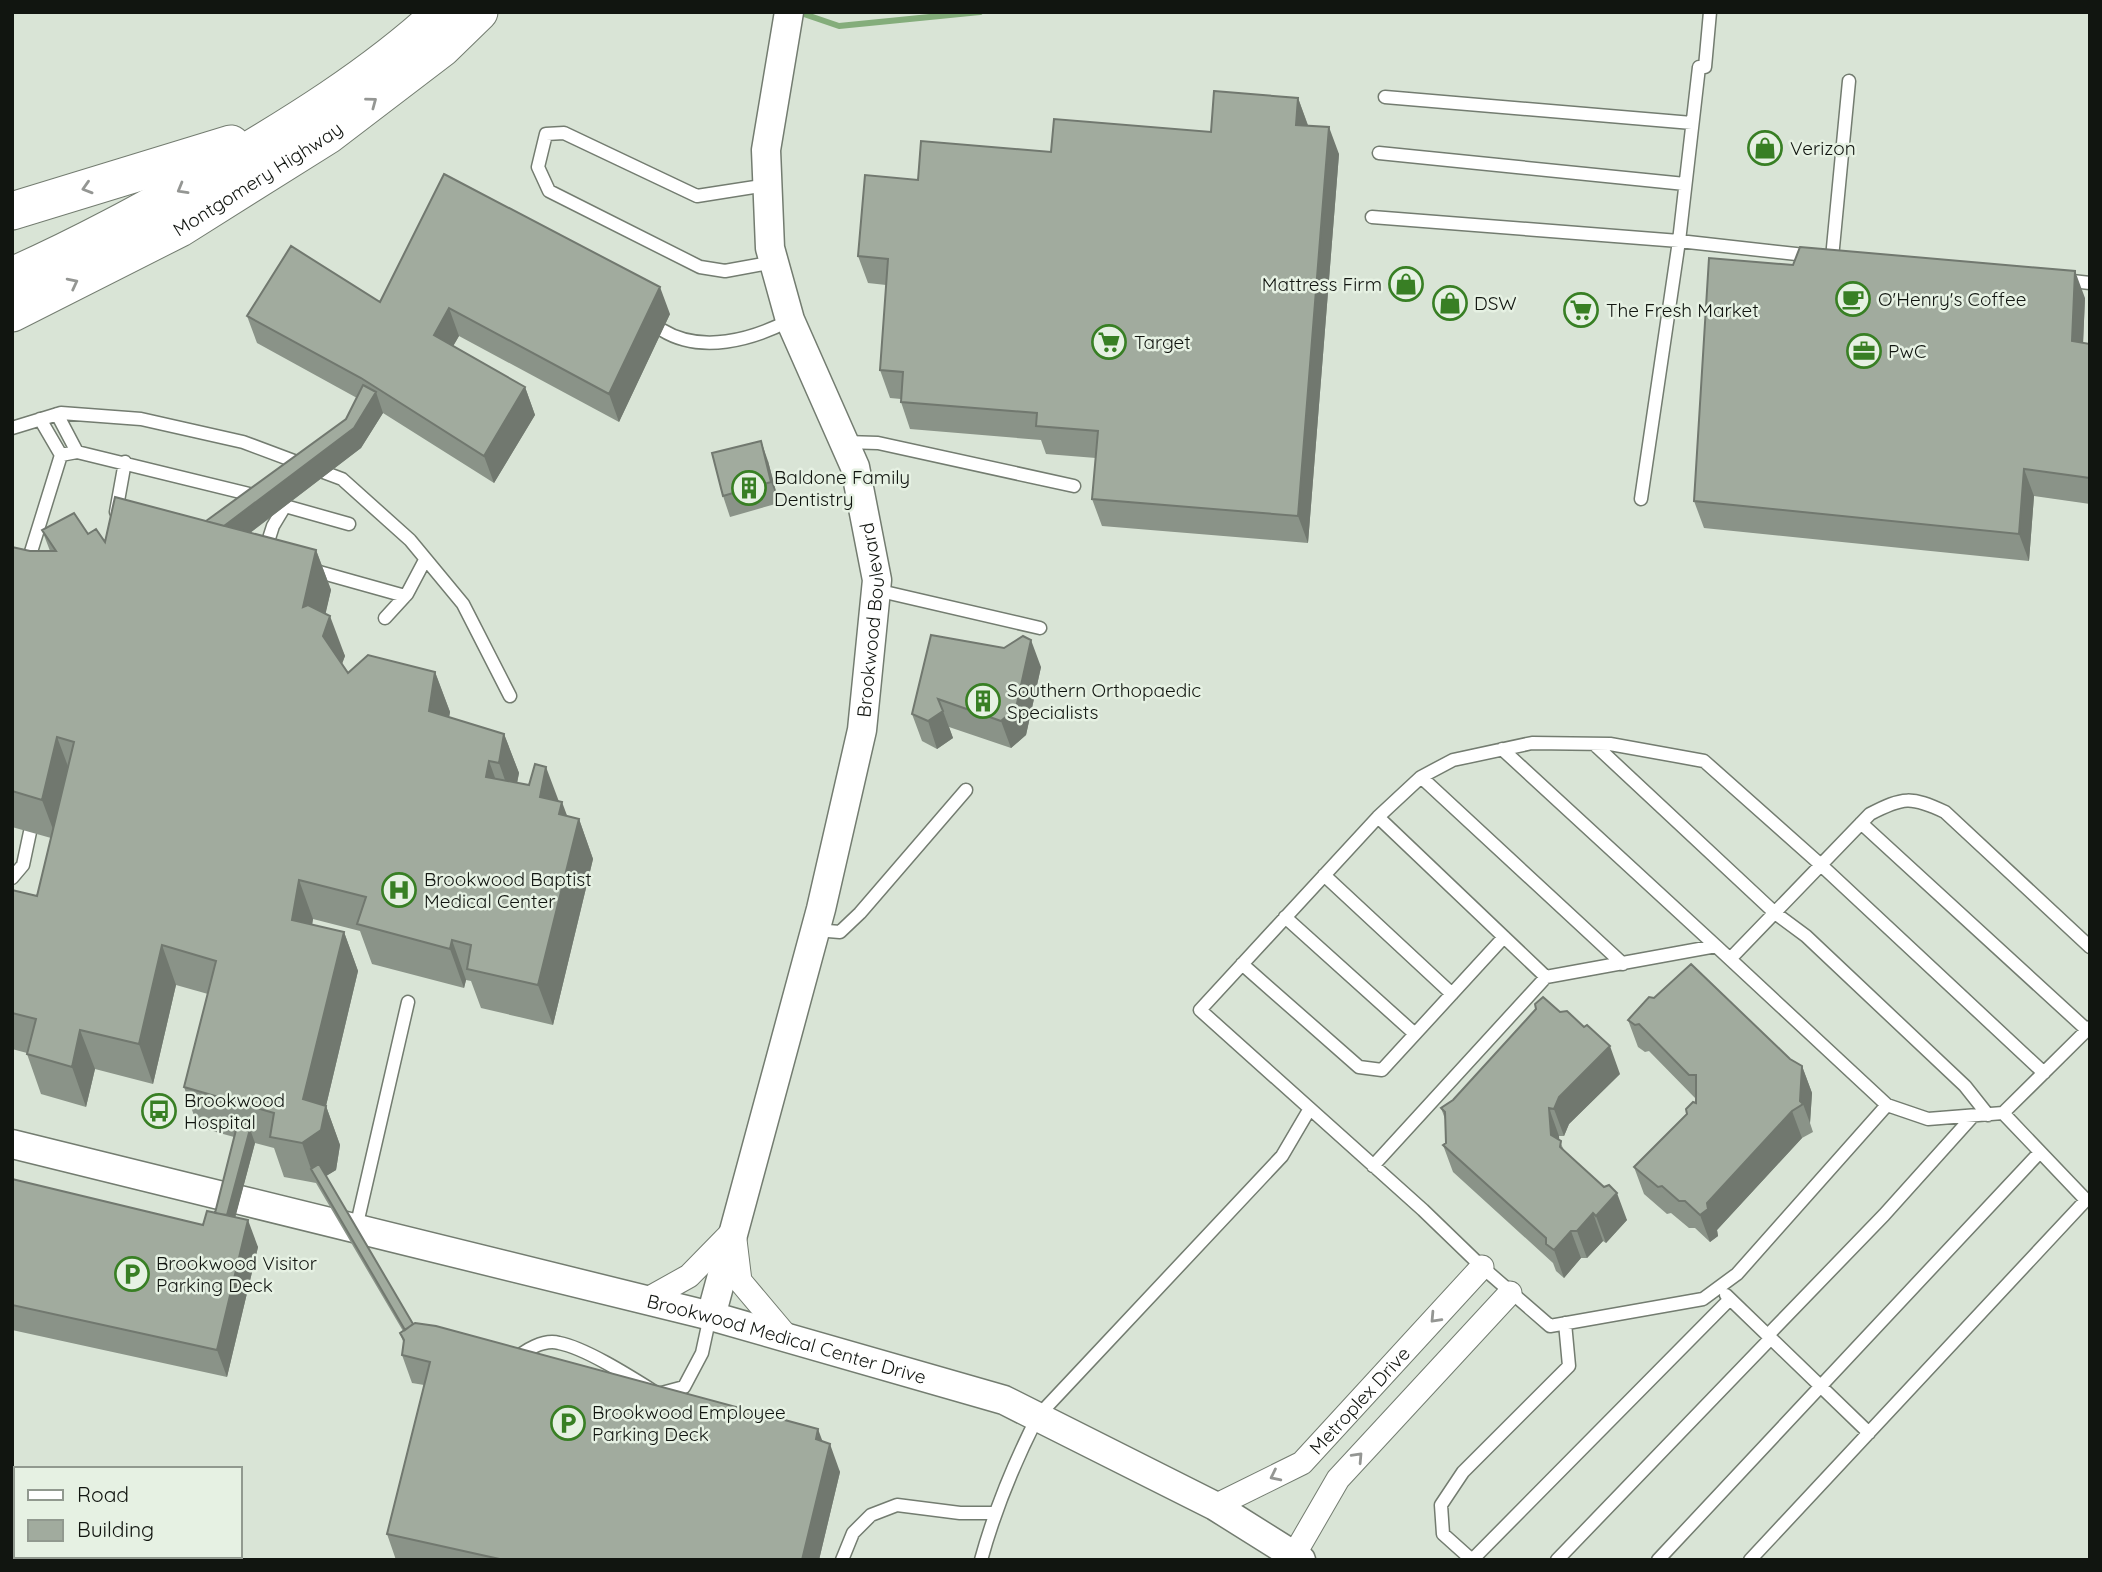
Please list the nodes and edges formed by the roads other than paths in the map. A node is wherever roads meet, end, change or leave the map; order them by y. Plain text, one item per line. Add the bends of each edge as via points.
1 (480, 12) edge
2 (789, 12) edge
3 (1709, 18) edge
4 (436, 30) edge
5 (1849, 81) dead end
6 (1385, 97) dead end
7 (1692, 123) junction
8 (293, 125) junction
9 (1379, 153) dead end
10 (1685, 184) junction
11 (767, 185) junction
12 (12, 211) edge
13 (1372, 216) dead end
14 (1679, 241) junction
15 (774, 262) junction
16 (12, 276) edge
17 (2049, 279) edge
18 (2090, 283) edge
19 (12, 313) edge
20 (790, 320) junction
21 (662, 330) dead end
22 (57, 414) junction
23 (40, 419) junction
24 (12, 428) edge
25 (844, 442) junction
26 (78, 452) junction
27 (61, 455) junction
28 (125, 462) junction
29 (1074, 486) dead end
30 (271, 499) edge
31 (1641, 499) dead end
32 (349, 524) dead end
33 (112, 530) edge
34 (425, 560) junction
35 (276, 561) edge
36 (302, 568) edge
37 (44, 575) edge
38 (876, 590) junction
39 (405, 596) junction
40 (384, 618) dead end
41 (1040, 628) dead end
42 (510, 696) dead end
43 (1594, 744) junction
44 (1502, 749) junction
45 (1421, 777) junction
46 (966, 790) dead end
47 (1378, 817) junction
48 (1861, 823) junction
49 (30, 832) dead end
50 (1821, 864) junction
51 (1324, 875) junction
52 (12, 878) edge
53 (1774, 913) junction
54 (1285, 917) junction
55 (815, 930) junction
56 (1504, 937) junction
57 (1716, 946) junction
58 (2090, 947) edge
59 (1730, 959) junction
60 (1242, 964) junction
61 (1623, 964) junction
62 (1546, 977) junction
63 (1452, 994) junction
64 (408, 1002) dead end
65 (2088, 1028) edge
66 (1415, 1034) junction
67 (2043, 1073) junction
68 (1887, 1105) junction
69 (1309, 1110) junction
70 (2003, 1113) junction
71 (1988, 1115) junction
72 (1973, 1116) junction
73 (12, 1144) edge
74 (2040, 1152) junction
75 (1373, 1166) junction
76 (355, 1228) junction
77 (734, 1230) junction
78 (1482, 1267) junction
79 (1719, 1287) junction
80 (1510, 1293) junction
81 (1730, 1298) junction
82 (646, 1300) junction
83 (710, 1316) junction
84 (1565, 1323) junction
85 (1769, 1336) junction
86 (788, 1338) junction
87 (509, 1370) edge
88 (1820, 1385) junction
89 (1038, 1416) junction
90 (1870, 1433) junction
91 (1214, 1506) junction
92 (994, 1513) junction
93 (1298, 1557) edge
94 (842, 1560) edge
95 (981, 1560) edge
96 (1472, 1560) edge
97 (1557, 1560) edge
98 (1658, 1560) edge
99 (1750, 1560) edge

1 - 4 main road, Montgomery Highway
2 - 11 street, Brookwood Boulevard via 766,150
3 - 7 lane
4 - 8 main road, Montgomery Highway
19 -> 4 main road, Montgomery Highway via 180,228 328,135
5 - 14 lane via 1839,259
6 - 7 lane
7 - 10 lane
8 -> 12 main road
8 -> 16 main road, Montgomery Highway via 92,241
9 - 10 lane
10 - 14 lane
11 - 15 street, Brookwood Boulevard
11 - 15 lane via 697,196 564,133 546,134 538,167 549,191 700,267 725,271
13 - 14 lane
14 - 31 lane
15 - 20 street, Brookwood Boulevard
17 - 18 lane
20 - 21 lane via 735,341 702,342
20 - 25 street, Brookwood Boulevard
22 - 23 lane
22 - 26 lane
22 - 34 lane via 141,419 218,436 342,479 410,540
23 - 24 lane
23 - 27 lane
25 - 29 lane via 878,443
25 - 38 street, Brookwood Boulevard via 855,467
26 - 27 lane
26 - 28 lane
27 - 37 lane via 30,555 30,563
28 - 30 lane
28 - 33 lane
32 - 35 lane via 285,506 263,557
34 - 39 lane
34 - 42 lane via 463,604
36 - 39 lane
38 - 41 lane
38 - 55 street, Brookwood Boulevard via 862,730
39 - 40 lane
43 - 44 lane via 1532,743
43 - 50 lane via 1704,761
43 - 53 lane
44 - 45 lane via 1453,760
44 - 57 lane
45 - 47 lane
45 - 61 lane
46 - 55 lane via 850,923 840,932
47 - 51 lane
47 - 56 lane
48 - 50 lane
48 - 58 lane via 1896,800 1918,799 1945,811
48 - 65 lane
49 - 52 lane via 23,865
50 - 53 lane
50 - 67 lane
51 - 54 lane
51 - 63 lane
53 - 59 lane
53 - 71 lane via 1806,936 1955,1077
54 - 60 lane
54 - 66 lane
55 - 77 street, Brookwood Boulevard
56 - 62 lane
56 - 63 lane
57 - 59 lane
57 - 61 lane
59 - 68 lane
60 - 66 lane via 1359,1067 1382,1070
60 - 69 lane via 1200,1010
61 - 62 lane
62 - 75 lane
63 - 66 lane
64 - 76 lane
65 - 67 lane
67 - 70 lane
68 - 72 lane via 1928,1119
68 - 79 lane via 1737,1274
69 - 75 lane
69 - 89 lane via 1282,1156
70 - 71 lane
70 - 74 lane
71 - 72 lane
72 - 85 lane
73 - 76 street, Brookwood Medical Center Drive
74 - 88 lane
74 - 90 lane via 2086,1200
75 - 78 lane
76 - 82 street, Brookwood Medical Center Drive
77 - 82 street, Brookwood Boulevard via 689,1276
77 - 83 street, Brookwood Boulevard
77 - 86 street, Brookwood Boulevard via 740,1281
78 - 80 lane
78 -> 91 street, Metroplex Drive via 1302,1463
79 - 81 lane
79 - 84 lane via 1703,1299
80 - 84 lane via 1550,1326
93 -> 80 street, Metroplex Drive via 1338,1479
81 - 85 lane
81 - 96 lane
82 - 83 street, Brookwood Medical Center Drive
83 - 86 street, Brookwood Medical Center Drive
83 - 87 lane via 702,1353 684,1387 658,1394 558,1342 535,1345 516,1358
84 - 96 lane via 1569,1366 1463,1472 1441,1505 1443,1534
85 - 88 lane
85 - 97 lane
86 - 89 street, Brookwood Medical Center Drive via 1004,1400
88 - 90 lane
88 - 98 lane
89 - 91 street, Brookwood Medical Center Drive
89 - 92 lane
90 - 99 lane
91 - 93 street, Brookwood Medical Center Drive
92 - 94 lane via 897,1506 871,1516 853,1533
92 - 95 lane

